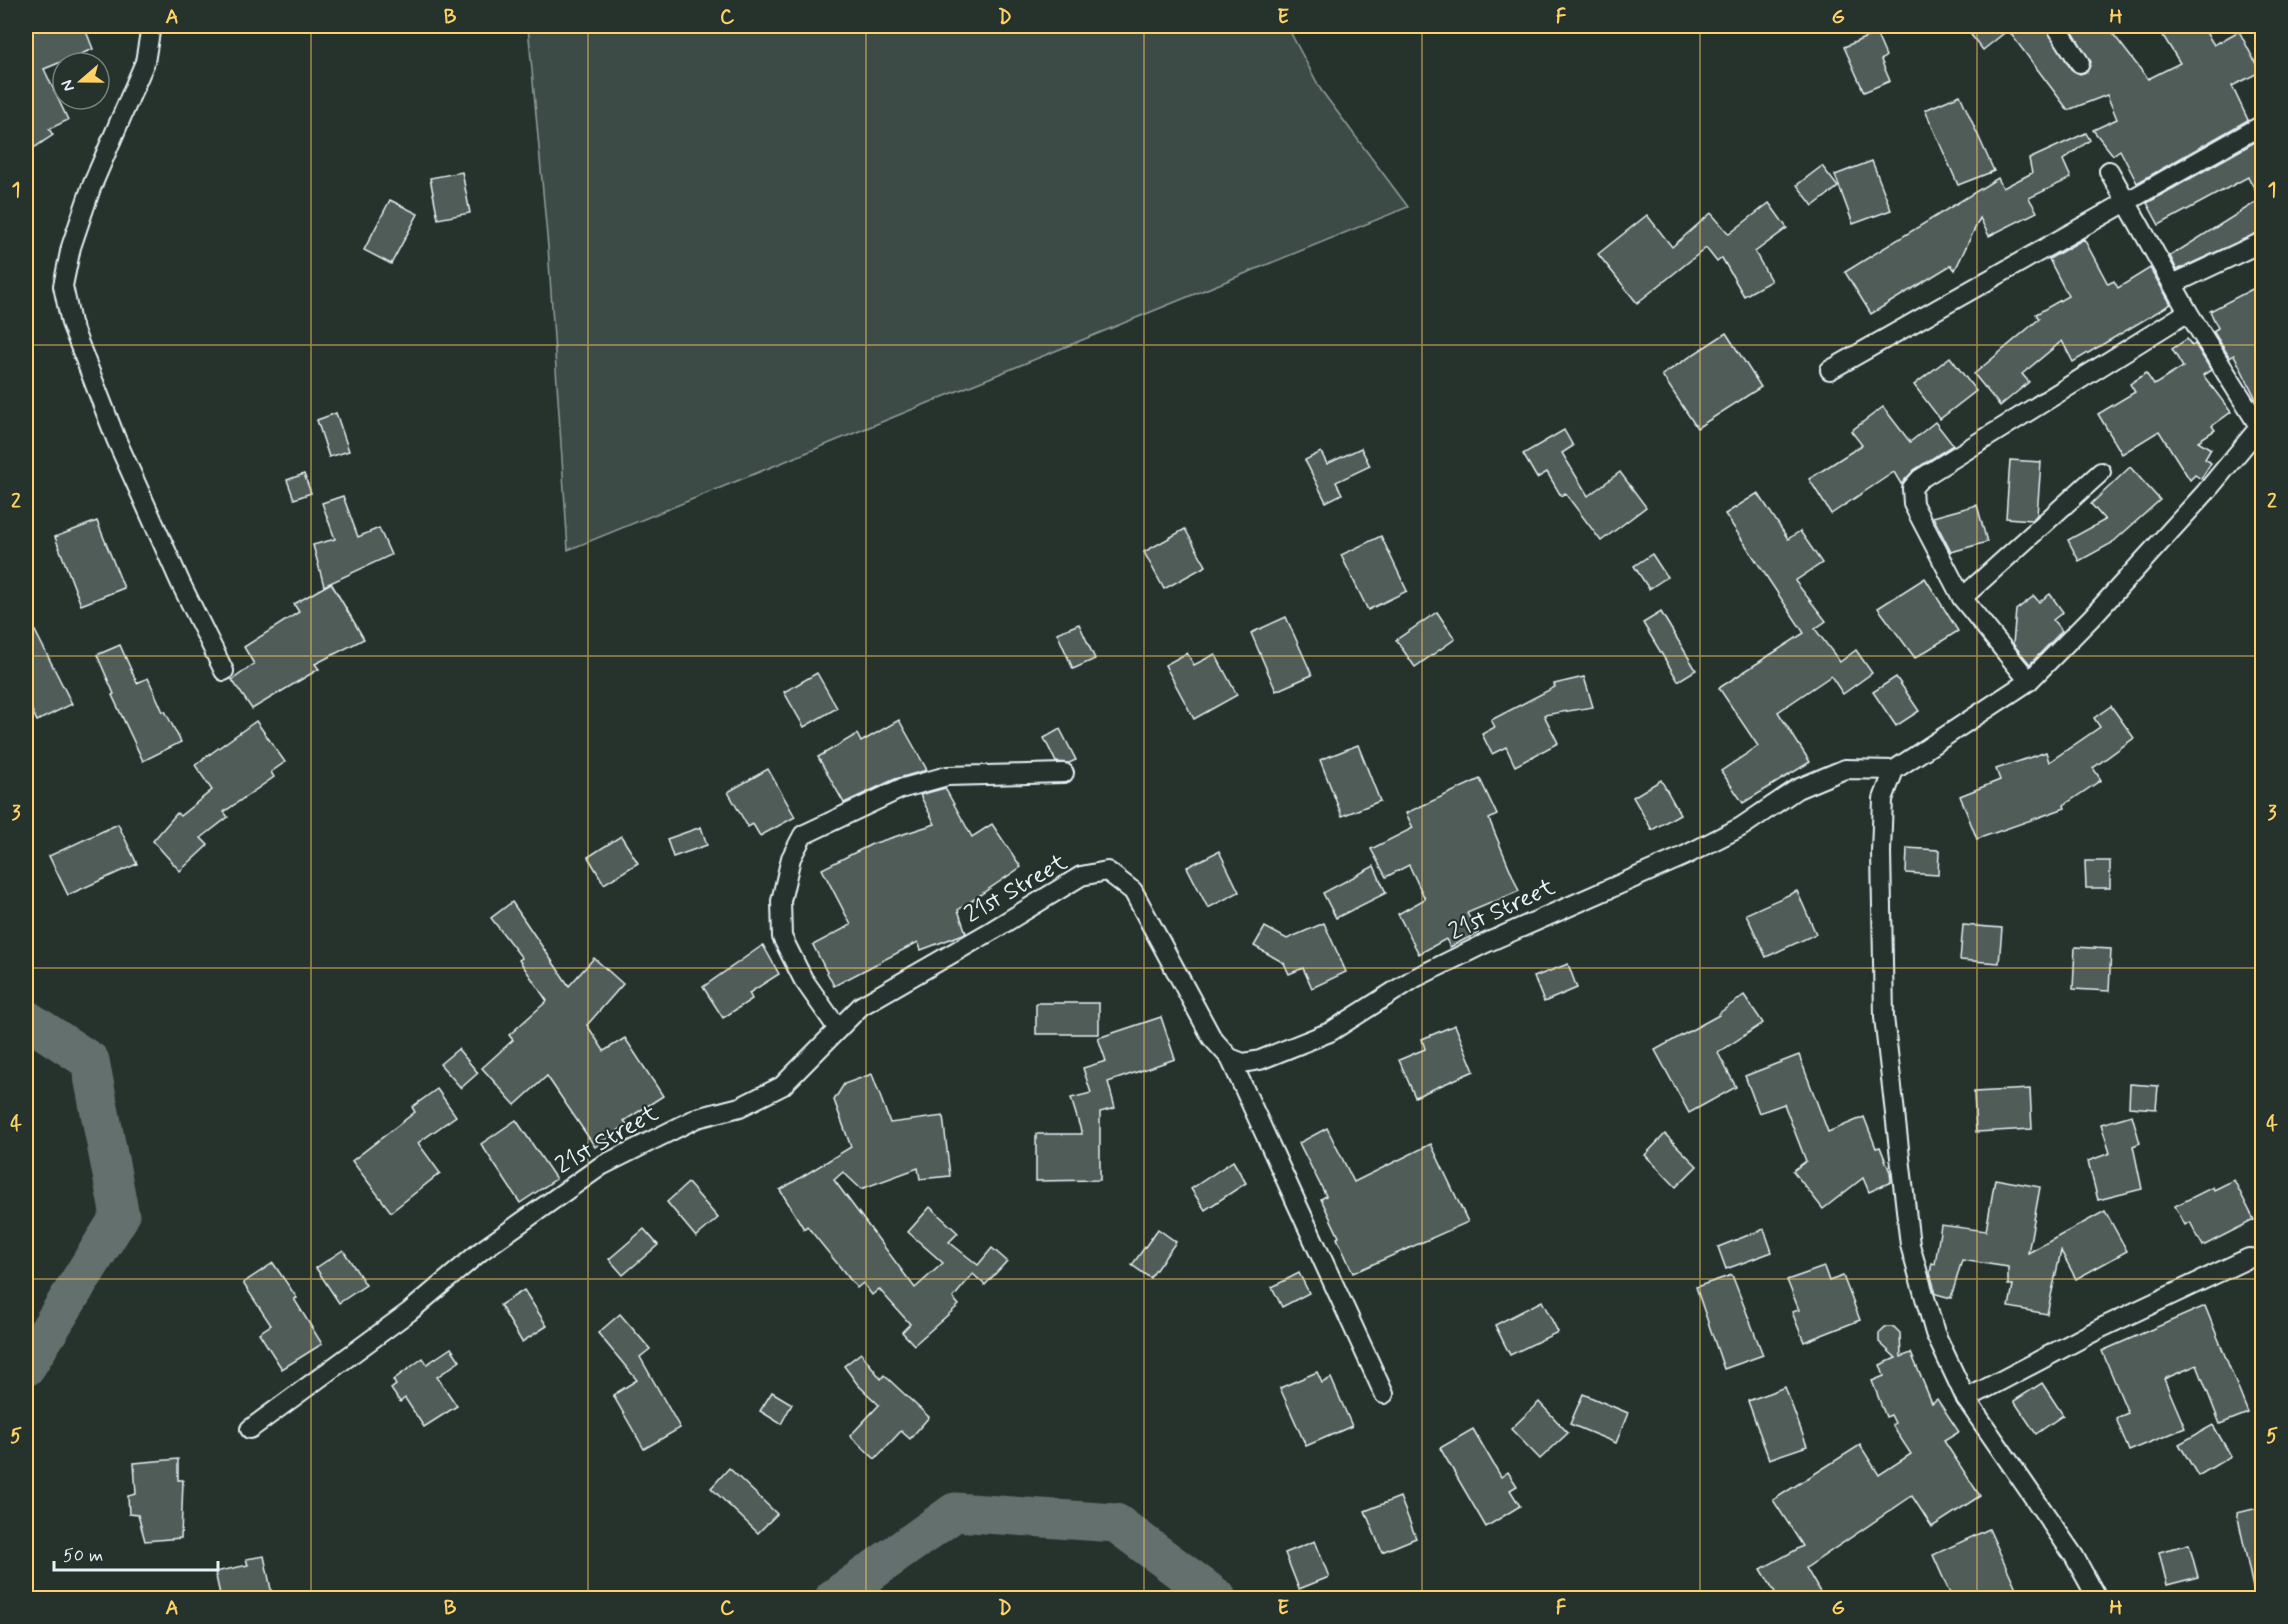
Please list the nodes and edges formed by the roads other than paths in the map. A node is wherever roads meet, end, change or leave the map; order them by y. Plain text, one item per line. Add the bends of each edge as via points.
1 (151, 26) edge
2 (2056, 26) edge
3 (2080, 63) dead end
4 (2262, 125) edge
5 (2109, 171) dead end
6 (2126, 202) junction
7 (2262, 242) edge
8 (2173, 284) junction
9 (2188, 312) junction
10 (1830, 370) dead end
11 (2261, 427) edge
12 (2101, 472) dead end
13 (1962, 598) junction
14 (224, 671) dead end
15 (2029, 681) junction
16 (1894, 770) junction
17 (1064, 772) dead end
18 (838, 1029) junction
19 (1230, 1058) junction
20 (2262, 1259) edge
21 (1384, 1394) dead end
22 (1966, 1399) junction
23 (250, 1429) dead end
24 (2097, 1599) edge

1 - 14 street via 145,62 91,188 71,247 63,286 71,323 116,439
2 - 3 street
4 - 6 street
5 - 6 street
6 - 8 street
6 - 10 street
7 - 8 street
8 - 9 street
9 - 11 street
9 - 13 street via 1920,479 1912,488 1913,504
11 - 15 street via 2092,617
12 - 13 street
13 - 15 street
15 - 16 street
16 - 19 street, 21st Street via 1845,769 1797,789 1741,827 1684,856 1415,978 1330,1032 1260,1060 1243,1063
16 - 22 street via 1883,799 1881,852 1884,1017 1896,1131 1910,1245 1935,1333
17 - 18 street via 947,776 900,789 803,835 791,858 781,901 782,937 803,980
18 - 19 street, 21st Street via 861,1006 1081,876 1107,872 1133,891 1212,1038
18 - 23 street, 21st Street via 782,1086 740,1107 697,1118 601,1166 481,1251 409,1312
19 - 21 street
20 - 22 street via 2249,1258 2206,1278
22 - 24 street via 2074,1556

